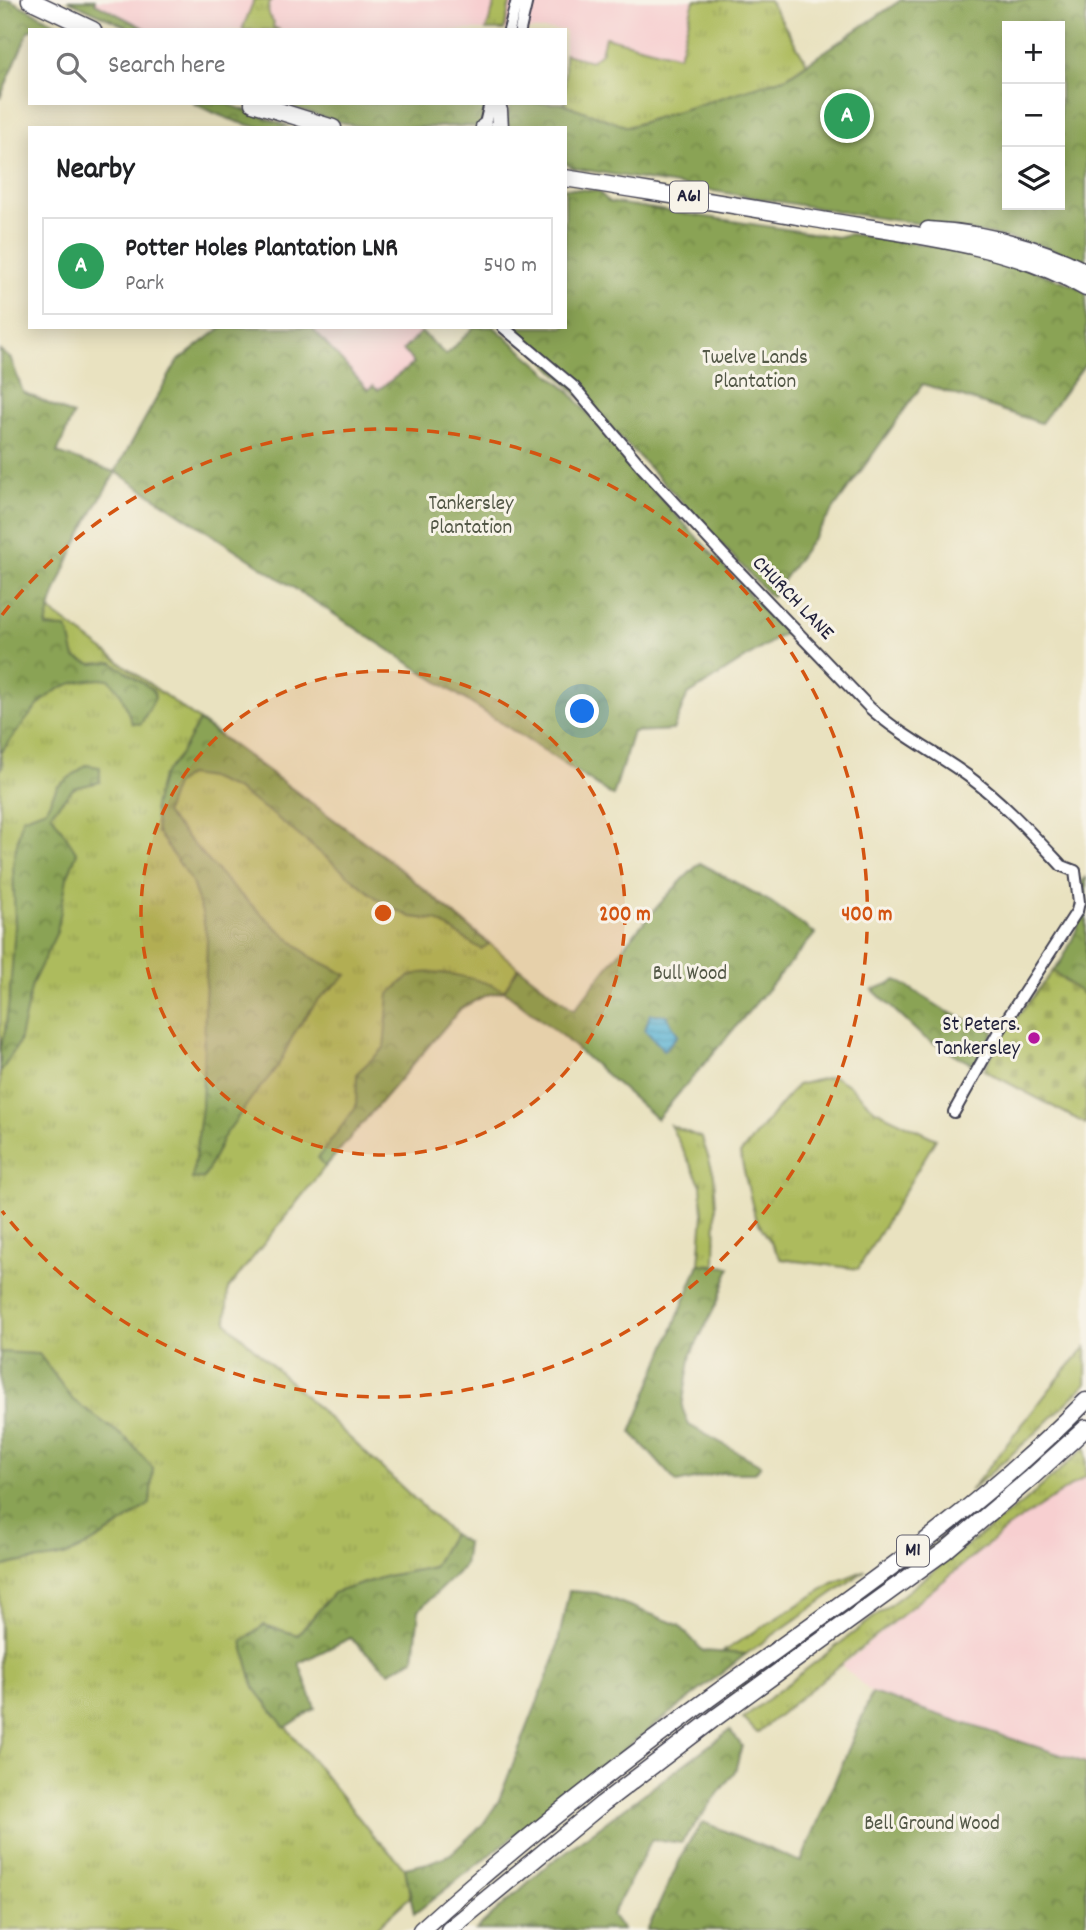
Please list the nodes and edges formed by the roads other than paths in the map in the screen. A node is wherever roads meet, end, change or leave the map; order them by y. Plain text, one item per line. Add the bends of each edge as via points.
1 (30, 0) edge
2 (517, 0) edge
3 (527, 0) edge
4 (89, 28) edge
5 (510, 28) edge
6 (520, 28) edge
7 (259, 105) edge
8 (497, 106) edge
9 (327, 126) edge
10 (485, 126) edge
11 (498, 126) edge
12 (567, 178) edge
13 (880, 228) junction
14 (1084, 270) edge
15 (1086, 288) edge
16 (505, 329) edge
17 (1081, 869) edge
18 (954, 1112) dead end
19 (1086, 1401) edge
20 (1086, 1428) edge
21 (421, 1930) edge
22 (449, 1930) edge

1 - 4 highway
2 - 5 street
3 - 6 street
7 - 9 highway
8 - 10 street
8 - 11 highway
12 - 13 highway, A61
13 - 14 highway, A61 via 989,237
13 - 15 highway, A61 via 1006,256
16 - 17 street, CHURCH LANE via 574,387 730,562 870,708 1001,802 1062,866
17 - 18 street via 1077,911 999,1031
19 - 21 highway, M1 via 928,1540 578,1798
20 - 22 highway, M1 via 945,1551 602,1804

